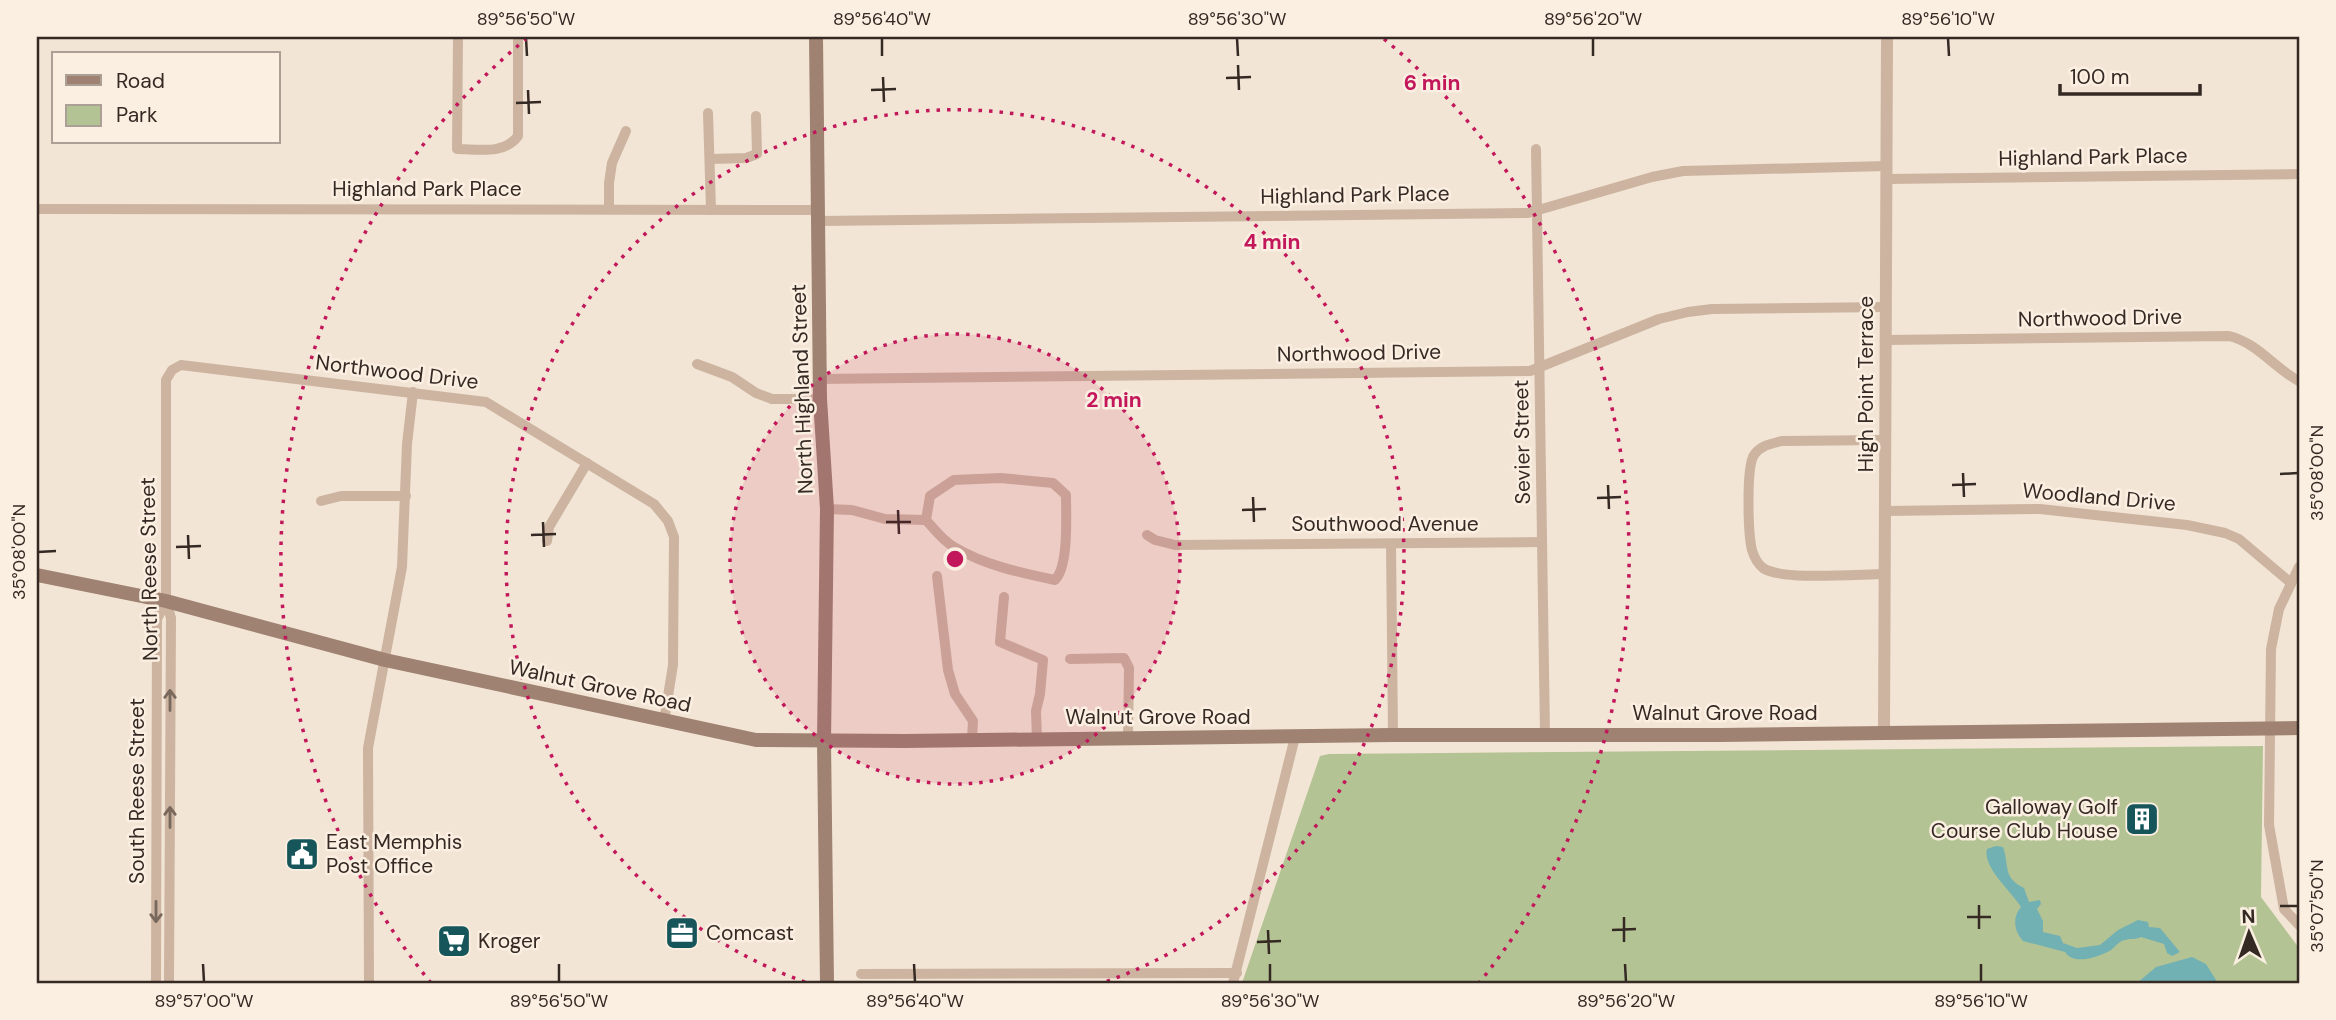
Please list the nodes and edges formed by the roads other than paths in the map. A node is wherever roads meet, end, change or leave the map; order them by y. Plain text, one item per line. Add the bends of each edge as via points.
1 (458, 37) edge
2 (518, 37) edge
3 (818, 37) edge
4 (1887, 37) edge
5 (708, 113) dead end
6 (757, 116) dead end
7 (626, 131) dead end
8 (1536, 149) dead end
9 (711, 159) junction
10 (1887, 172) junction
11 (2299, 174) edge
12 (609, 208) junction
13 (37, 209) edge
14 (712, 210) junction
15 (1538, 211) junction
16 (818, 215) junction
17 (1886, 307) junction
18 (1886, 340) junction
19 (697, 364) dead end
20 (1541, 368) junction
21 (172, 370) joint
22 (820, 379) junction
23 (2299, 381) edge
24 (413, 392) junction
25 (820, 399) junction
26 (1885, 440) junction
27 (587, 463) junction
28 (406, 496) junction
29 (321, 501) dead end
30 (827, 509) junction
31 (1885, 511) junction
32 (926, 520) junction
33 (1147, 535) dead end
34 (547, 541) dead end
35 (1542, 542) junction
36 (1391, 544) junction
37 (2299, 567) edge
38 (1885, 574) junction
39 (37, 575) edge
40 (937, 576) dead end
41 (2291, 583) junction
42 (1004, 597) dead end
43 (166, 601) junction
44 (1070, 659) dead end
45 (385, 660) junction
46 (664, 721) junction
47 (2270, 728) junction
48 (2299, 728) edge
49 (1884, 732) junction
50 (1545, 734) junction
51 (1393, 735) junction
52 (1294, 737) junction
53 (972, 739) junction
54 (1037, 739) junction
55 (1129, 739) junction
56 (824, 741) junction
57 (156, 769) junction
58 (170, 769) junction
59 (2299, 925) edge
60 (861, 974) dead end
61 (1235, 978) edge
62 (156, 983) edge
63 (169, 983) edge
64 (369, 983) edge
65 (827, 983) edge

1 - 2 street via 457,149 500,149 518,136
3 - 16 main road, North Highland Street
4 - 10 street, High Point Terrace
5 - 9 street
6 - 9 street via 757,155
7 - 12 street via 612,163
8 - 15 street, Sevier Street
9 - 14 street
10 - 11 street, Highland Park Place
10 - 15 street, Highland Park Place via 1692,169
10 - 17 street, High Point Terrace
12 - 13 street, Highland Park Place
12 - 14 street, Highland Park Place
14 - 16 street, Highland Park Place
15 - 16 street, Highland Park Place
15 - 20 street, Sevier Street
16 - 22 main road, North Highland Street
17 - 18 street, High Point Terrace
17 - 20 street, Northwood Drive via 1689,312 1643,325
18 - 23 street, Northwood Drive via 2229,336 2247,342
18 - 26 street, High Point Terrace
19 - 25 street via 772,398
20 - 22 street, Northwood Drive
20 - 35 street, Sevier Street
21 - 24 street, Northwood Drive via 181,365
21 - 43 street, North Reese Street via 166,380
22 - 25 main road, North Highland Street
24 - 27 street, Northwood Drive via 486,402
24 - 28 street
25 - 30 main road, North Highland Street
26 - 31 street, High Point Terrace
26 - 38 street via 1766,445 1751,460 1749,472 1751,543 1763,568 1780,574
27 - 34 street via 550,527
27 - 46 street, Northwood Drive via 654,504 674,537 673,665
28 - 29 street via 341,496
28 - 45 street via 402,567
30 - 32 street via 885,519
30 - 56 main road, North Highland Street
31 - 38 street, High Point Terrace
31 - 41 street, Woodland Drive via 2040,509 2187,524 2239,539
32 - 32 street via 951,546 1001,567 1055,580 1061,573 1066,495 1053,482 954,480 930,496
33 - 36 street, Southwood Avenue via 1175,545
35 - 36 street, Southwood Avenue
35 - 50 street, Sevier Street
36 - 51 street
37 - 41 street
38 - 49 street, High Point Terrace
39 - 43 main road, Walnut Grove Road
40 - 53 street via 948,670 955,694 973,721
41 - 47 street via 2273,636
42 - 54 street via 1000,642 1043,660
43 - 45 main road, Walnut Grove Road
43 - 57 street, South Reese Street via 157,619
58 -> 43 street, North Reese Street via 170,618
44 - 55 street via 1124,658 1129,668
45 - 46 main road, Walnut Grove Road
45 - 64 street via 368,748
46 - 56 main road, Walnut Grove Road via 756,740
47 - 48 main road, Walnut Grove Road
47 - 49 main road, Walnut Grove Road
47 - 59 street via 2269,825 2274,860 2284,909
49 - 50 main road, Walnut Grove Road
50 - 51 main road, Walnut Grove Road
51 - 52 main road, Walnut Grove Road
52 - 55 main road, Walnut Grove Road
52 - 61 street
53 - 54 main road, Walnut Grove Road
53 - 56 main road, Walnut Grove Road
54 - 55 main road, Walnut Grove Road
56 - 65 main road, North Highland Street
57 - 58 street
57 -> 62 street, South Reese Street
63 -> 58 street, South Reese Street
60 - 61 street

